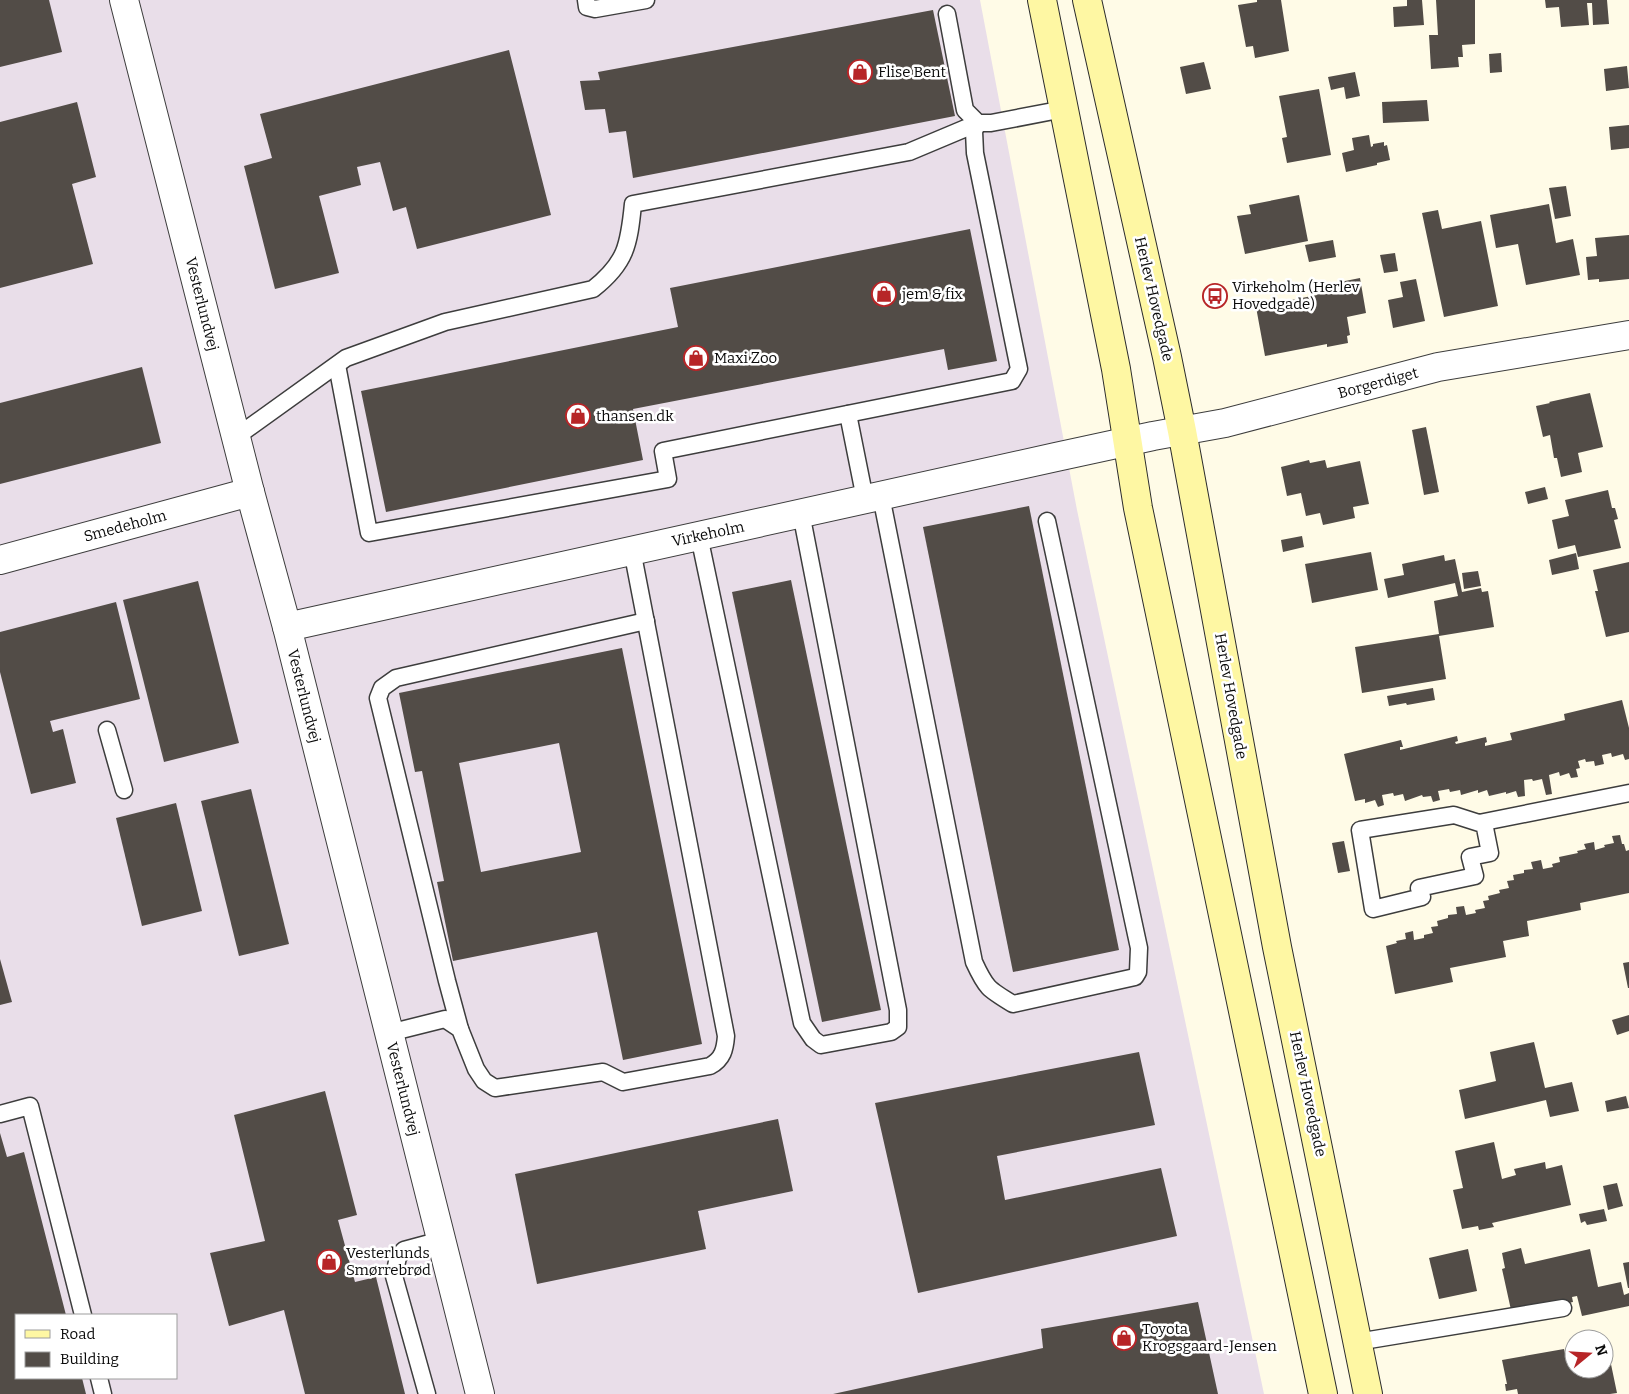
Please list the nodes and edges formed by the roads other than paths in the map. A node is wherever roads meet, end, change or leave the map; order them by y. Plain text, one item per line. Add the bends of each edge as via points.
1 (124, 0) edge
2 (586, 0) edge
3 (646, 0) edge
4 (1042, 0) edge
5 (1087, 0) edge
6 (946, 14) dead end
7 (1064, 109) junction
8 (978, 123) junction
9 (1628, 337) edge
10 (337, 364) junction
11 (848, 414) junction
12 (1182, 431) junction
13 (236, 437) junction
14 (1128, 442) junction
15 (250, 492) junction
16 (873, 497) junction
17 (801, 513) junction
18 (1048, 521) dead end
19 (699, 536) junction
20 (632, 550) junction
21 (0, 560) edge
22 (646, 620) junction
23 (287, 627) junction
24 (107, 730) dead end
25 (124, 790) dead end
26 (1629, 793) edge
27 (1484, 822) junction
28 (460, 1029) junction
29 (389, 1033) junction
30 (0, 1114) edge
31 (441, 1240) junction
32 (1563, 1308) dead end
33 (83, 1314) edge
34 (1358, 1342) junction
35 (98, 1379) edge
36 (103, 1394) edge
37 (426, 1394) edge
38 (480, 1394) edge
39 (1322, 1394) edge
40 (1368, 1394) edge

1 - 13 street, Vesterlundvej
2 - 3 lane via 587,7 595,9
4 - 7 main road
5 - 12 main road, Herlev Hovedgade
6 - 8 lane via 965,110
7 - 8 lane
7 - 14 main road via 1115,360
8 - 10 lane via 909,152 633,204 631,230 622,260 593,289 445,322
8 - 11 lane via 974,131 974,153 1019,369 1012,381
9 - 12 street, Borgerdiget via 1438,367 1260,415
10 - 11 lane via 369,533 668,479 663,451
10 - 13 lane
11 - 16 lane
12 - 14 street, Borgerdiget
12 - 34 main road, Herlev Hovedgade via 1277,946
13 - 15 street, Vesterlundvej
14 - 16 street, Virkeholm
14 - 39 main road via 1138,508
15 - 21 street, Smedeholm
15 - 23 street, Vesterlundvej
16 - 17 street, Virkeholm
16 - 18 lane via 974,962 985,984 1013,1004 1135,977 1138,972 1139,948
17 - 19 street, Virkeholm
17 - 19 lane via 898,1010 898,1026 891,1032 821,1046 802,1023
19 - 20 street, Virkeholm
20 - 22 lane
20 - 23 street, Virkeholm
22 - 28 lane via 396,678 382,688 378,698
22 - 28 lane via 726,1036 724,1050 717,1062 710,1066 623,1082 603,1072 495,1088 476,1069
23 - 29 street, Vesterlundvej
24 - 25 lane
26 - 27 lane
27 - 27 lane via 1454,815 1360,830 1373,908 1422,897 1419,888 1475,876 1470,857 1490,853
28 - 29 lane via 445,1019
29 - 31 street, Vesterlundvej
30 - 33 lane via 30,1106
31 - 37 lane via 404,1250 398,1257 394,1276
31 - 38 street, Vesterlundvej
32 - 34 lane
34 - 40 main road, Herlev Hovedgade
35 - 36 lane

